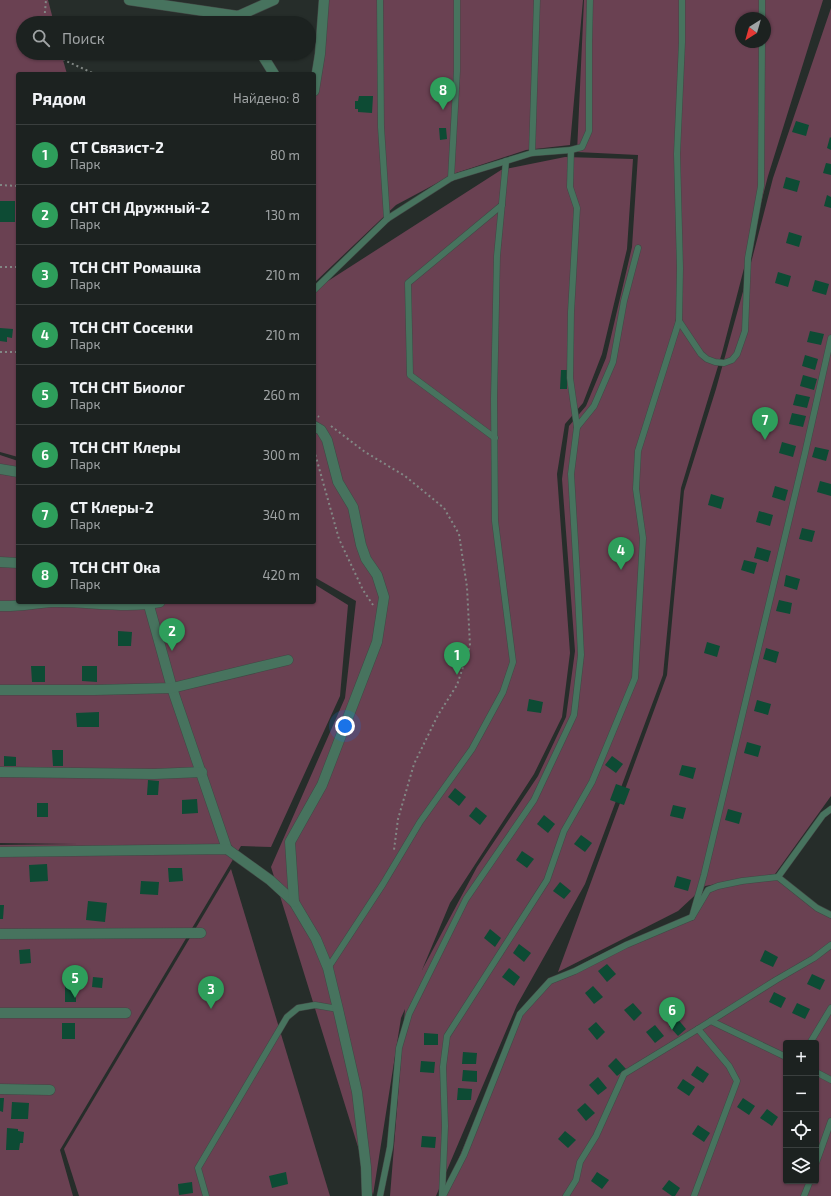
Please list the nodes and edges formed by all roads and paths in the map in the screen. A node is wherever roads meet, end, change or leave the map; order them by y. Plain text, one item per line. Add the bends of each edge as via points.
1 (46, 0) edge
2 (130, 0) edge
3 (274, 0) edge
4 (324, 0) edge
5 (380, 0) edge
6 (457, 0) edge
7 (537, 0) edge
8 (590, 0) edge
9 (682, 0) edge
10 (762, 0) edge
11 (762, 12) edge
12 (222, 14) junction
13 (45, 16) edge
14 (225, 16) edge
15 (762, 48) edge
16 (65, 60) edge
17 (265, 60) edge
18 (91, 72) edge
19 (273, 72) edge
20 (316, 79) edge
21 (571, 150) junction
22 (532, 154) junction
23 (506, 162) junction
24 (451, 178) junction
25 (0, 185) edge
26 (16, 186) edge
27 (502, 205) junction
28 (387, 219) junction
29 (638, 248) dead end
30 (0, 267) edge
31 (16, 267) edge
32 (316, 288) edge
33 (679, 321) junction
34 (831, 338) edge
35 (0, 352) edge
36 (16, 352) edge
37 (317, 422) edge
38 (327, 423) dead end
39 (577, 427) junction
40 (495, 438) junction
41 (316, 457) edge
42 (0, 469) edge
43 (16, 472) edge
44 (0, 562) edge
45 (16, 563) edge
46 (38, 604) edge
47 (148, 604) edge
48 (0, 606) edge
49 (381, 617) junction
50 (288, 660) dead end
51 (172, 688) junction
52 (0, 690) edge
53 (0, 772) edge
54 (202, 772) junction
55 (831, 809) edge
56 (227, 849) junction
57 (0, 852) edge
58 (391, 869) junction
59 (778, 877) junction
60 (294, 902) junction
61 (831, 916) edge
62 (692, 917) junction
63 (201, 933) dead end
64 (0, 934) edge
65 (831, 944) edge
66 (328, 968) junction
67 (831, 1008) edge
68 (338, 1009) junction
69 (0, 1012) edge
70 (126, 1013) dead end
71 (711, 1021) junction
72 (698, 1030) junction
73 (812, 1040) edge
74 (783, 1055) edge
75 (819, 1074) edge
76 (831, 1080) edge
77 (0, 1089) edge
78 (50, 1090) dead end
79 (831, 1121) edge
80 (819, 1155) edge
81 (809, 1184) edge
82 (206, 1196) edge
83 (367, 1196) edge
84 (380, 1196) edge
85 (442, 1196) edge
86 (566, 1196) edge
87 (694, 1196) edge
88 (804, 1196) edge

1 - 13 path
2 - 12 street
3 - 12 street via 238,16
4 - 20 street
5 - 28 lane via 382,127
6 - 24 lane via 457,71
7 - 22 lane
8 - 21 lane via 589,131 582,147
9 - 33 lane via 677,154
10 - 11 lane
12 - 14 street
15 - 33 lane via 761,186 748,258 745,331 737,354 732,360 724,362 707,359
16 - 18 path
17 - 19 street
21 - 22 lane
21 - 39 lane via 570,187 577,208 570,378
22 - 23 lane
23 - 24 lane
23 - 27 lane
24 - 28 lane
25 - 26 path
27 - 40 lane via 497,256
27 - 40 lane via 408,283 410,375
28 - 32 lane
29 - 39 lane via 624,301 613,362 594,406
30 - 31 path
33 - 85 lane via 638,451 636,489 643,538 635,678 592,782 564,831 547,880 447,1036 443,1067 445,1126
34 - 62 lane via 706,868
35 - 36 path
37 - 49 street via 327,440 338,482 353,507 366,559 377,575 384,598
38 - 58 path via 365,452 405,476 444,508 459,534 466,579 470,646 458,685 438,714 414,764 398,819
39 - 84 lane via 571,474 581,656 574,715 534,800 466,899 409,1014 398,1048 390,1147
40 - 58 lane via 495,522 514,662 503,692 472,749 420,822
41 - 49 path via 339,540 363,590
42 - 43 street
44 - 45 street
46 - 48 street
47 - 51 street
49 - 60 street via 377,642 322,785 290,842
50 - 51 street
51 - 52 street
51 - 54 street
53 - 54 street
54 - 56 street
55 - 59 lane via 823,816
56 - 57 street
56 - 60 street via 270,880
58 - 66 lane
59 - 61 lane
59 - 62 lane via 742,881 708,890
60 - 66 street via 316,939
62 - 85 lane via 550,981 520,1014 464,1155
63 - 64 street
65 - 71 lane via 814,958
66 - 68 street
67 - 73 lane
68 - 82 lane via 315,1005 298,1008 287,1017 198,1168
68 - 83 street via 357,1092
69 - 70 street
71 - 72 lane
71 - 74 lane
72 - 86 lane via 624,1074 596,1136 580,1162 576,1180
72 - 87 lane via 729,1066 737,1081
75 - 76 lane
77 - 78 street
79 - 80 lane
81 - 88 lane

